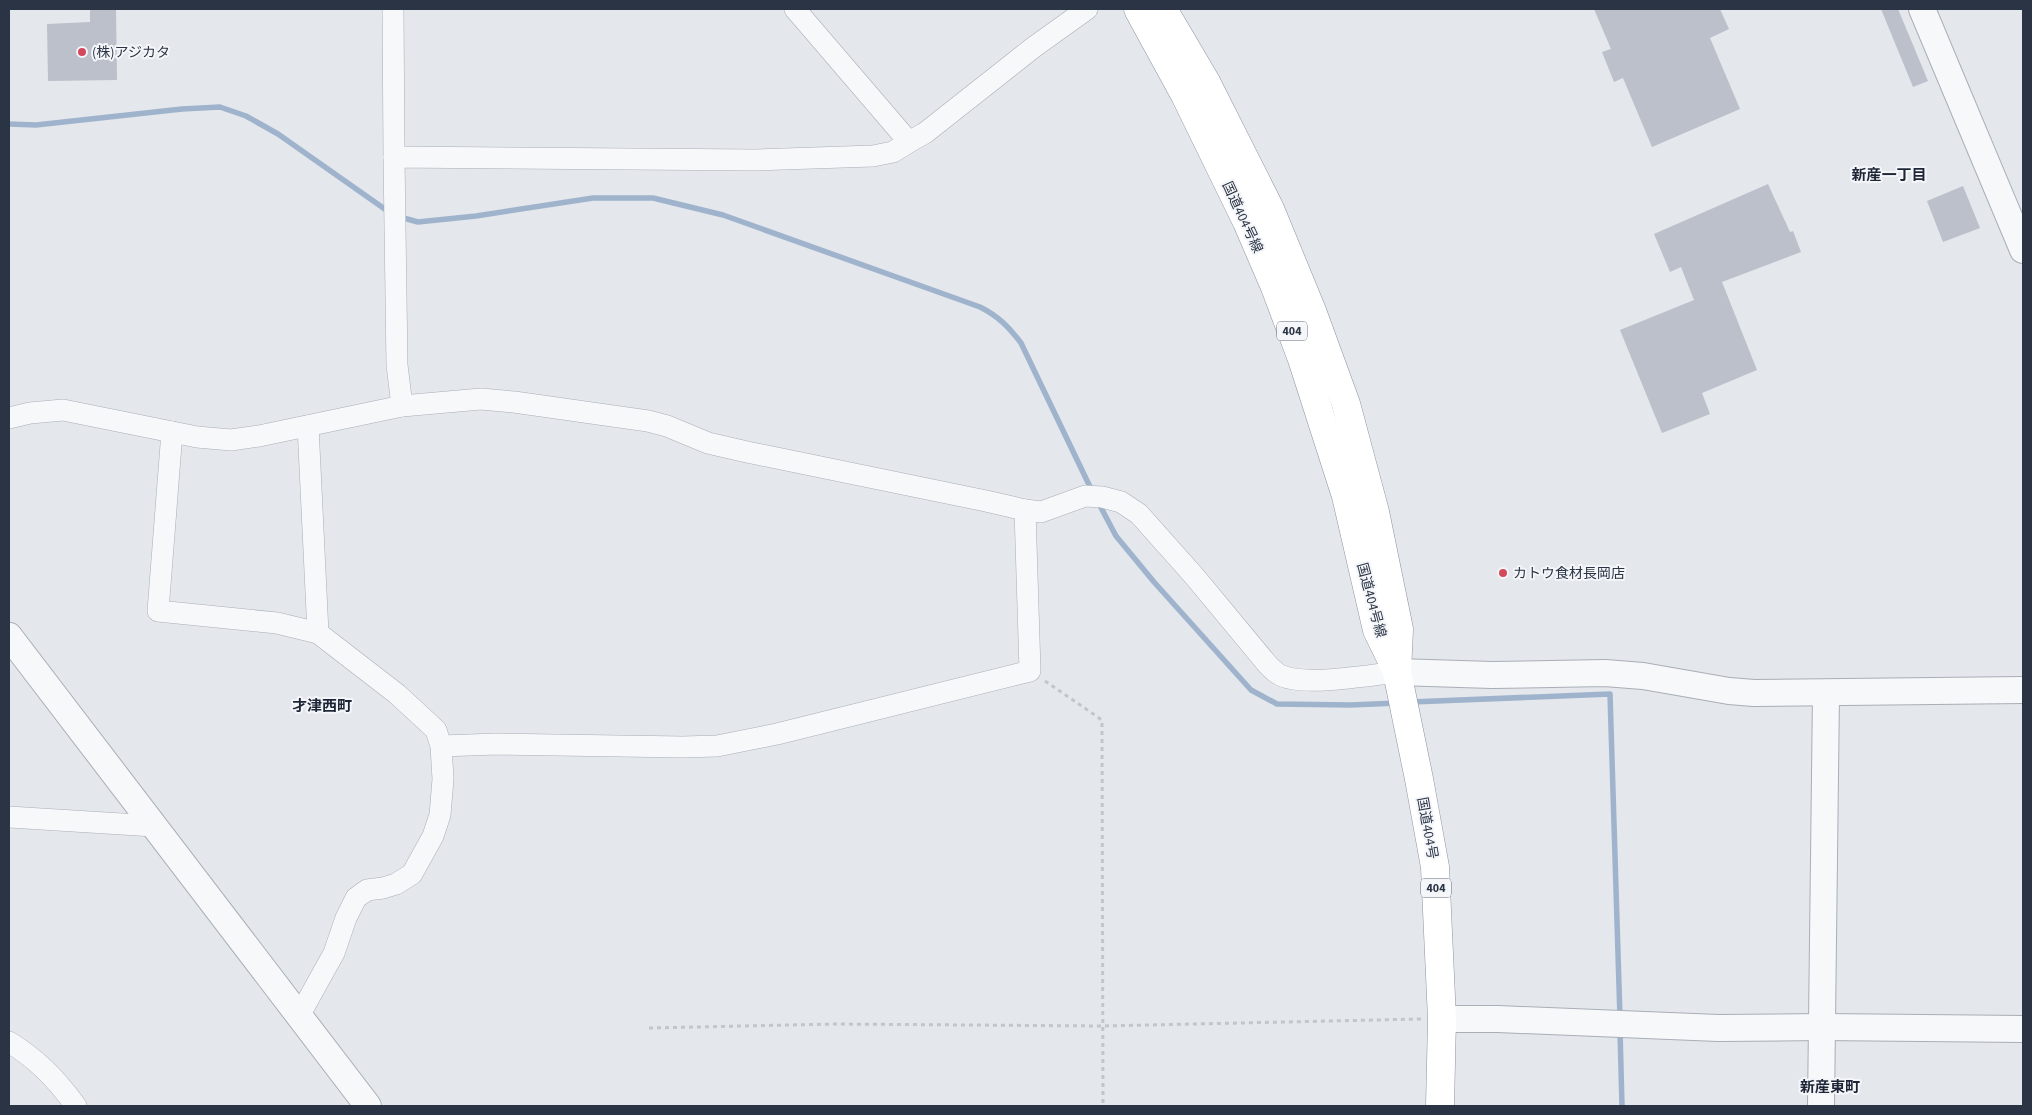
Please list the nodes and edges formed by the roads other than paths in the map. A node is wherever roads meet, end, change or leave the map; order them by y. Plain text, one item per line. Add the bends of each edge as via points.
1 (393, 9) edge
2 (796, 9) edge
3 (1086, 9) edge
4 (1138, 9) edge
5 (1163, 9) edge
6 (1922, 9) edge
7 (909, 142) junction
8 (394, 157) junction
9 (2023, 250) edge
10 (402, 406) junction
11 (9, 418) edge
12 (308, 426) junction
13 (172, 432) junction
14 (1025, 510) junction
15 (318, 633) junction
16 (9, 636) edge
17 (1397, 672) junction
18 (2023, 690) edge
19 (1826, 693) junction
20 (441, 746) junction
21 (9, 817) edge
22 (154, 826) junction
23 (299, 1016) junction
24 (1442, 1019) junction
25 (1822, 1027) junction
26 (2023, 1029) edge
27 (9, 1042) edge
28 (76, 1106) edge
29 (368, 1106) edge
30 (1440, 1106) edge
31 (1821, 1106) edge

1 - 8 street
2 - 7 street
3 - 7 street
4 - 17 highway, 国道404号線 / 404 via 1185,95 1275,287 1346,496 1376,630
5 - 17 highway, 国道404号線 / 404 via 1206,82 1270,209 1346,404 1375,512 1399,629
6 - 9 street
7 - 8 street via 893,152 873,156 755,160
8 - 10 street via 397,365
10 - 12 street
10 - 14 street via 481,399 639,420 746,452
11 - 13 street via 63,410
12 - 13 street via 231,440
12 - 15 street
13 - 15 street via 158,611 277,624
14 - 17 street via 1041,512 1085,496 1121,502 1139,514 1268,666 1280,675 1310,680
14 - 20 street via 1030,671 717,746
15 - 20 street via 419,713 436,730
16 - 22 street
17 - 19 street via 1492,675 1605,673 1729,691
17 - 24 highway, 国道404号 / 404 via 1434,866
18 - 19 street
19 - 25 street
20 - 23 street via 440,815 433,836 412,874 396,884 367,890 356,898 334,953
21 - 22 street
22 - 23 street
23 - 29 street
24 - 25 street via 1498,1018 1718,1028
24 - 30 highway, 国道404号 / 404
25 - 26 street
25 - 31 street
27 - 28 street via 44,1067

